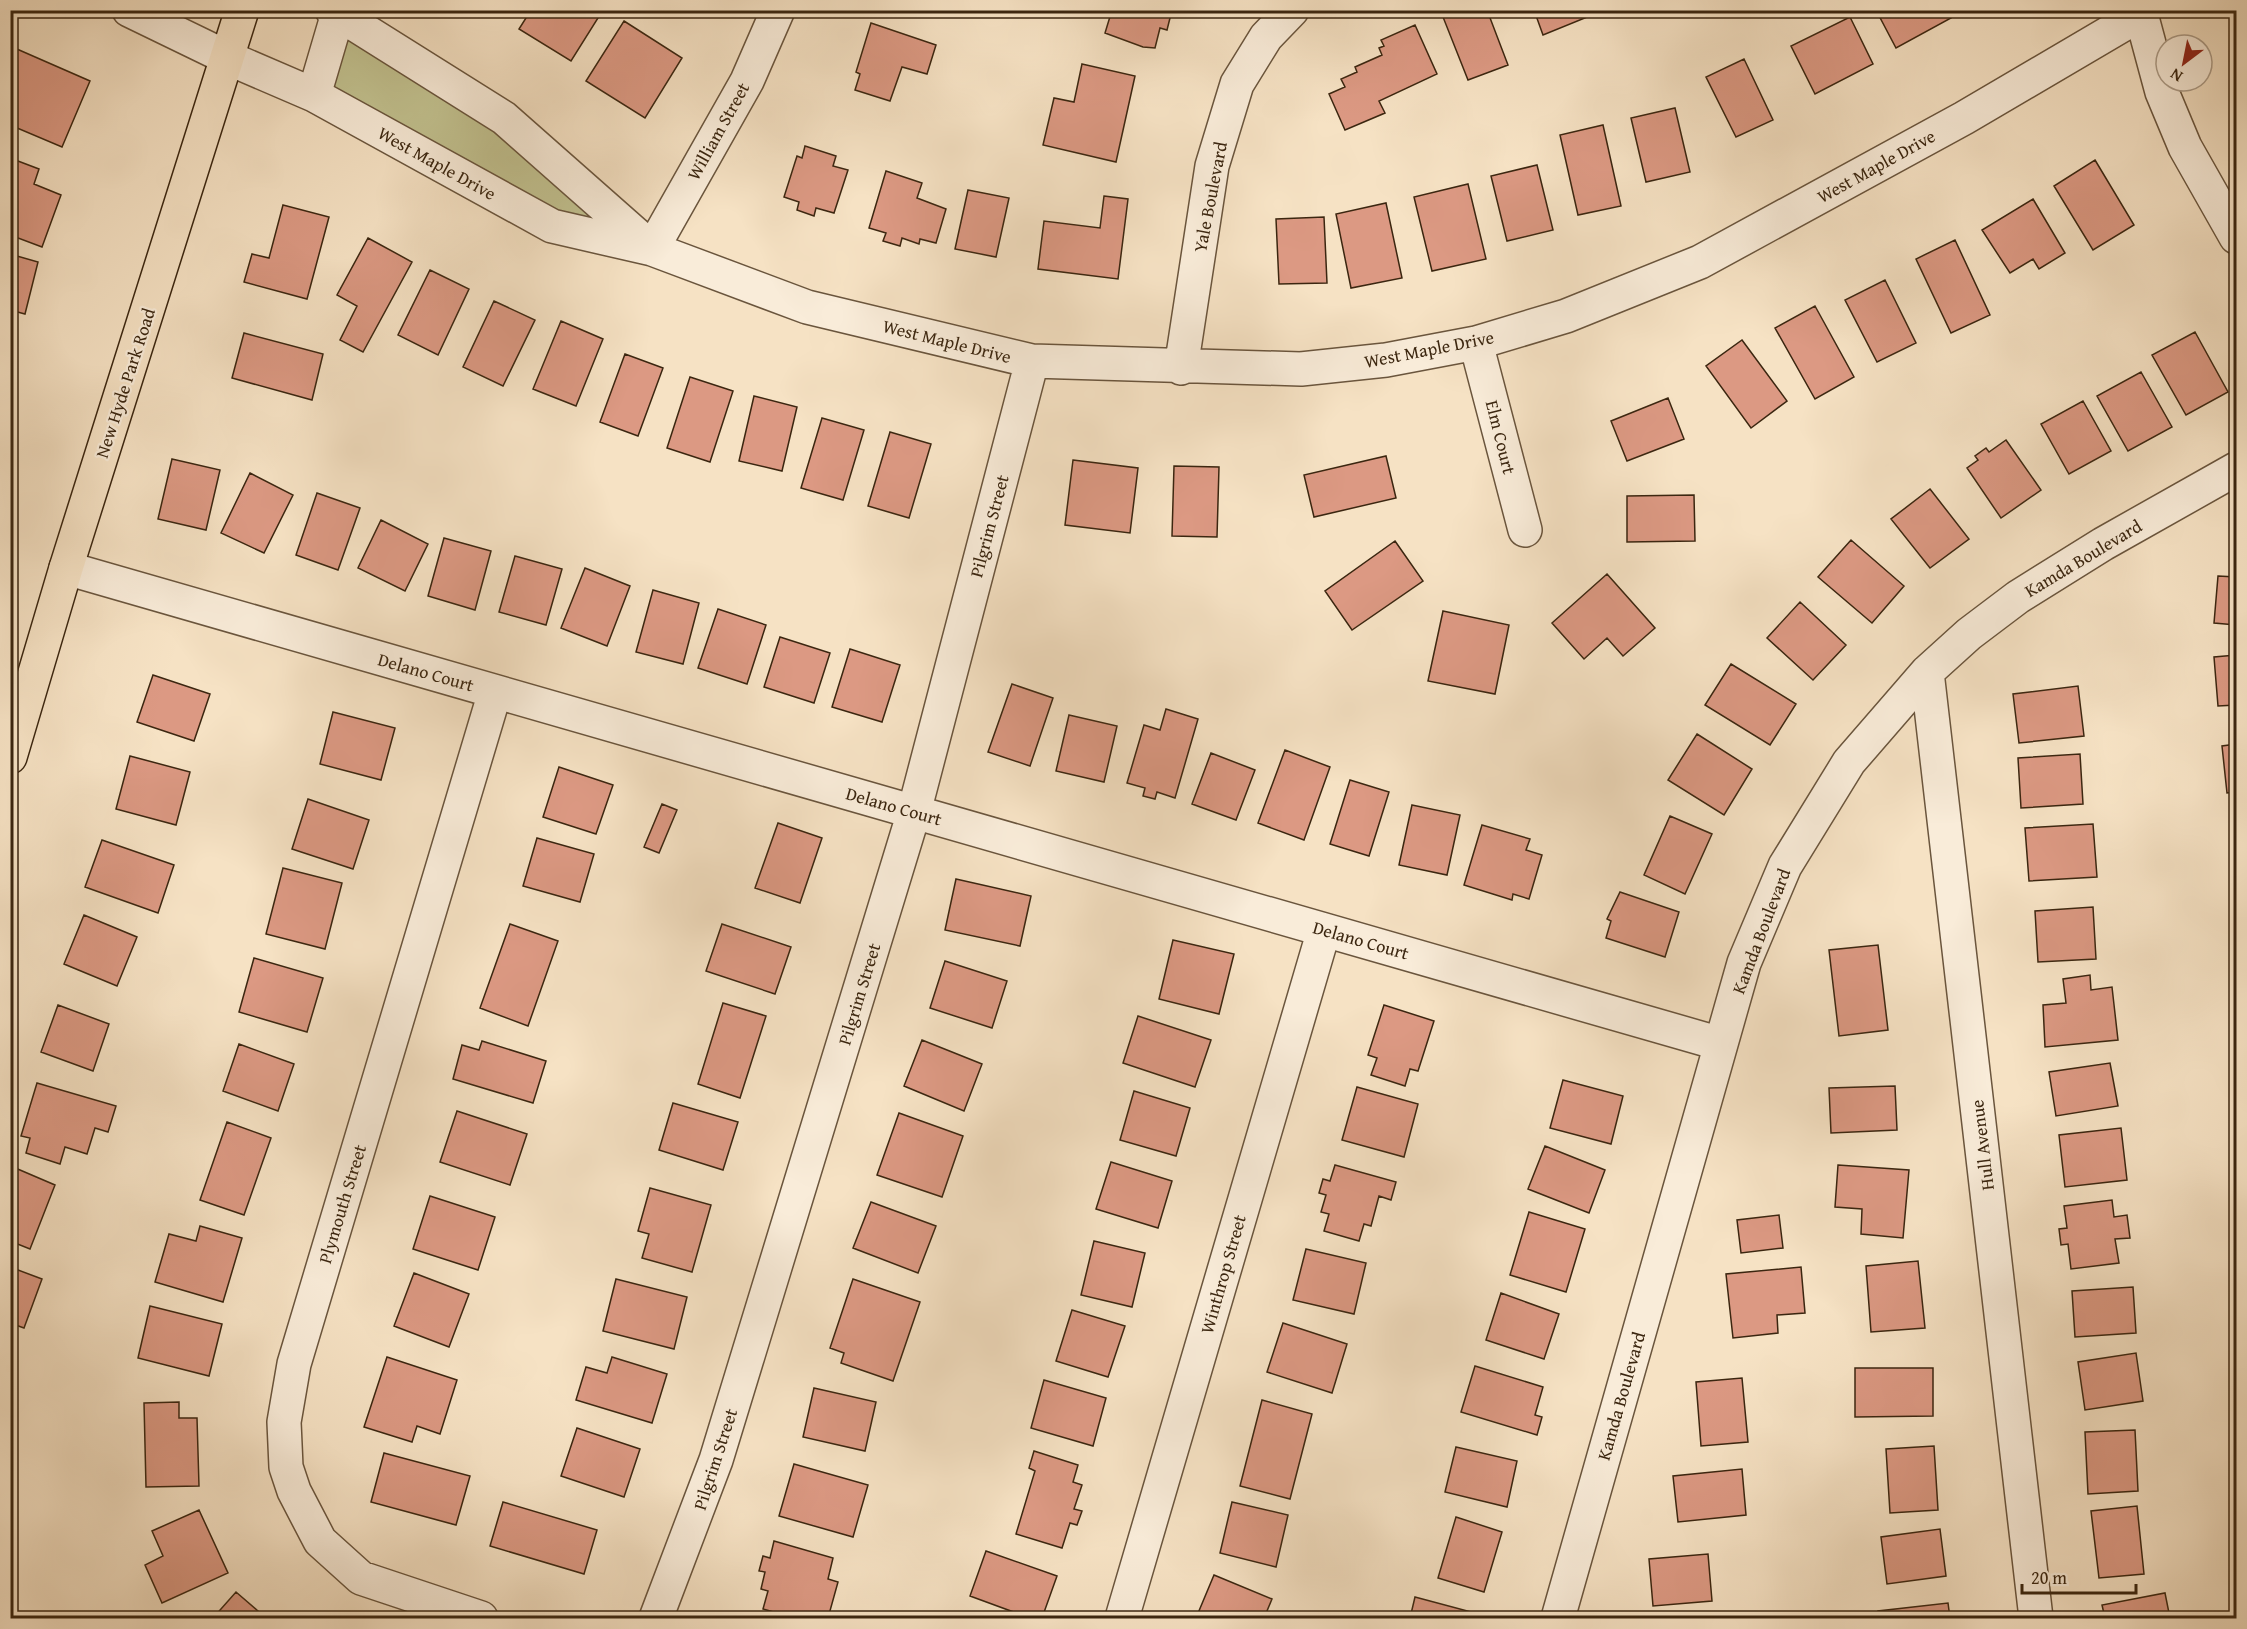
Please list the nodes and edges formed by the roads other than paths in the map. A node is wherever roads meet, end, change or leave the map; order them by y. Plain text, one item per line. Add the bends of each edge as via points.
1 (129, 10) edge
2 (242, 10) edge
3 (778, 10) edge
4 (1292, 10) edge
5 (336, 11) edge
6 (2141, 12) edge
7 (228, 58) junction
8 (314, 95) junction
9 (2236, 237) edge
10 (652, 249) junction
11 (1476, 343) junction
12 (1032, 361) junction
13 (1181, 368) junction
14 (2236, 469) edge
15 (1525, 530) dead end
16 (66, 568) junction
17 (1927, 672) junction
18 (495, 692) junction
19 (10, 757) edge
20 (914, 812) junction
21 (1324, 930) junction
22 (1721, 1044) junction
23 (481, 1618) edge
24 (656, 1618) edge
25 (1122, 1618) edge
26 (1558, 1618) edge
27 (2036, 1618) edge

1 - 7 street, West Maple Drive
2 - 7 main road, New Hyde Park Road
3 - 10 street, William Street via 747,81
4 - 13 street, Yale Boulevard via 1266,37 1237,84 1212,166
5 - 8 street
5 - 10 street, West Maple Drive via 504,118
6 - 9 street via 2162,92 2185,147
6 - 11 street, West Maple Drive via 1964,118 1700,262 1566,316
7 - 8 street, West Maple Drive
7 - 16 main road, New Hyde Park Road
8 - 10 street, West Maple Drive via 552,226
10 - 12 street, West Maple Drive via 807,307
11 - 13 street, West Maple Drive via 1386,360 1301,369
11 - 15 street, Elm Court
12 - 13 street, West Maple Drive
12 - 20 street, Pilgrim Street
14 - 17 street, Kamda Boulevard via 2018,597
16 - 18 street, Delano Court
16 - 19 main road, New Hyde Park Road
17 - 22 street, Kamda Boulevard via 1849,762 1785,866 1744,963
17 - 27 street, Hull Avenue
18 - 20 street, Delano Court
18 - 23 street, Plymouth Street via 294,1364 284,1422 286,1467 320,1541 362,1578
20 - 21 street, Delano Court
20 - 24 street, Pilgrim Street via 716,1460
21 - 22 street, Delano Court
21 - 25 street, Winthrop Street
22 - 26 street, Kamda Boulevard

